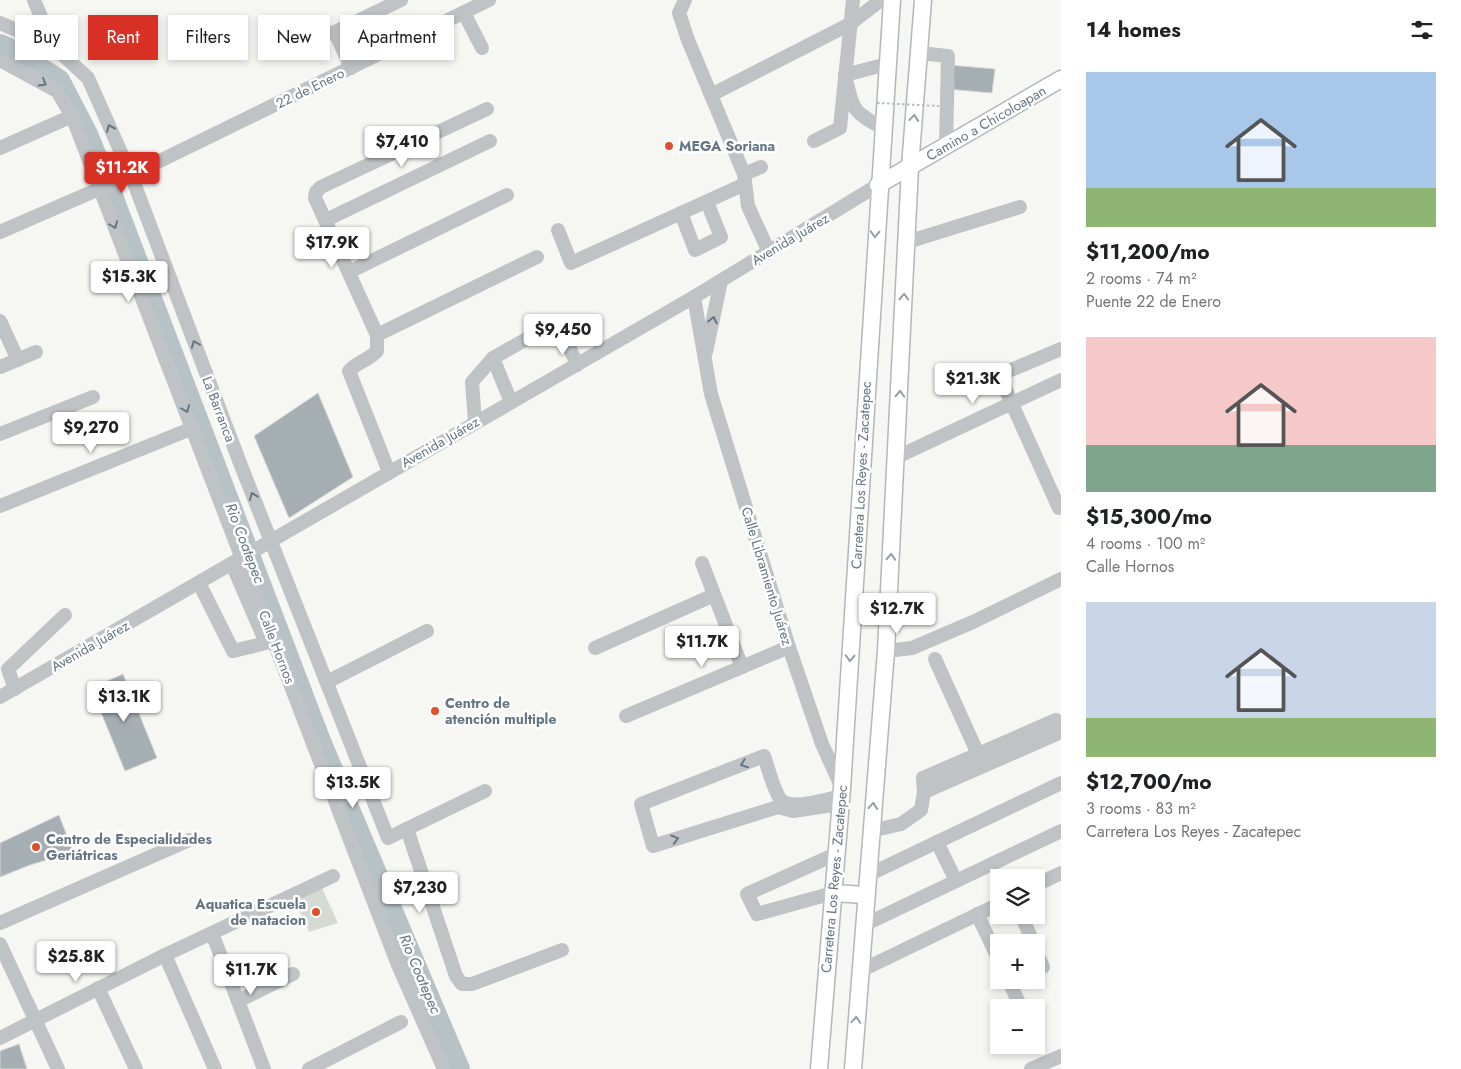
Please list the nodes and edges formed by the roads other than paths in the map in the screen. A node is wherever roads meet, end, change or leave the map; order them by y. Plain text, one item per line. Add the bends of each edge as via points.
1 (34, 0) edge
2 (401, 0) edge
3 (489, 0) edge
4 (685, 0) edge
5 (852, 0) edge
6 (881, 0) edge
7 (892, 0) edge
8 (922, 0) edge
9 (464, 13) junction
10 (40, 15) edge
11 (0, 23) edge
12 (850, 24) junction
13 (15, 30) edge
14 (335, 32) junction
15 (330, 33) edge
16 (482, 48) dead end
17 (919, 53) junction
18 (0, 60) edge
19 (68, 60) edge
20 (887, 64) junction
21 (351, 68) junction
22 (846, 75) junction
23 (1061, 79) edge
24 (711, 95) junction
25 (487, 108) dead end
26 (72, 116) junction
27 (883, 128) junction
28 (490, 141) dead end
29 (814, 141) dead end
30 (946, 146) junction
31 (0, 148) edge
32 (762, 167) dead end
33 (910, 167) junction
34 (129, 175) junction
35 (745, 179) junction
36 (878, 185) junction
37 (102, 187) junction
38 (507, 195) dead end
39 (707, 202) junction
40 (1020, 207) dead end
41 (681, 214) junction
42 (326, 220) junction
43 (558, 230) dead end
44 (0, 232) edge
45 (907, 242) junction
46 (768, 252) junction
47 (537, 257) dead end
48 (349, 272) junction
49 (722, 281) junction
50 (694, 297) junction
51 (0, 321) edge
52 (377, 335) junction
53 (1061, 349) edge
54 (36, 352) dead end
55 (493, 358) junction
56 (18, 360) junction
57 (704, 360) junction
58 (577, 364) junction
59 (0, 368) edge
60 (1061, 380) edge
61 (93, 397) dead end
62 (511, 402) junction
63 (1011, 403) junction
64 (475, 422) junction
65 (193, 428) junction
66 (0, 434) edge
67 (897, 457) junction
68 (389, 472) junction
69 (0, 506) edge
70 (1059, 508) dead end
71 (266, 544) junction
72 (240, 559) junction
73 (702, 563) dead end
74 (1061, 579) edge
75 (199, 583) junction
76 (714, 595) junction
77 (65, 614) dead end
78 (427, 631) dead end
79 (789, 646) junction
80 (595, 648) dead end
81 (886, 651) junction
82 (935, 659) dead end
83 (742, 667) junction
84 (327, 682) junction
85 (15, 689) junction
86 (0, 697) edge
87 (626, 716) dead end
88 (978, 754) junction
89 (1061, 783) edge
90 (485, 790) dead end
91 (924, 792) junction
92 (841, 796) junction
93 (407, 829) junction
94 (871, 831) junction
95 (1061, 831) edge
96 (189, 840) dead end
97 (937, 842) junction
98 (836, 854) junction
99 (1061, 873) edge
100 (868, 874) junction
101 (333, 876) dead end
102 (956, 881) junction
103 (1045, 881) edge
104 (833, 893) junction
105 (866, 895) junction
106 (990, 908) edge
107 (977, 914) junction
108 (0, 923) edge
109 (864, 925) junction
110 (212, 933) junction
111 (990, 941) edge
112 (0, 944) edge
113 (562, 950) dead end
114 (165, 955) junction
115 (860, 971) junction
116 (292, 974) dead end
117 (98, 988) junction
118 (238, 1001) junction
119 (35, 1021) junction
120 (401, 1022) dead end
121 (0, 1038) edge
122 (1061, 1056) edge
123 (58, 1069) edge
124 (136, 1069) edge
125 (215, 1069) edge
126 (264, 1069) edge
127 (309, 1069) edge
128 (444, 1069) edge
129 (819, 1069) edge
130 (853, 1069) edge
131 (1031, 1069) edge

1 - 10 street
2 - 14 street
3 - 9 street, 22 de Enero
4 - 24 street via 679,13
5 - 12 street
6 - 12 street
7 - 20 main road, Carretera Los Reyes - Zacatepec
8 - 17 main road
9 - 16 street
9 - 21 street, 22 de Enero
11 - 13 street, La Barranca
12 - 22 street
12 - 24 street
14 - 15 street
14 - 21 street
17 - 30 street via 948,56
33 -> 17 main road
18 -> 26 street, Calle Hornos via 57,91
34 -> 19 street, La Barranca via 88,78
20 - 22 street
20 - 27 main road, Carretera Los Reyes - Zacatepec
21 - 34 street, 22 de Enero
22 - 27 street via 852,106 859,115
22 - 29 street via 840,128
23 - 30 main road, Camino a Chicoloapan
24 - 35 street
25 - 42 street via 321,187 315,198
26 - 31 street
26 - 37 street, Calle Hornos
27 - 36 main road, Carretera Los Reyes - Zacatepec
28 - 42 street
30 - 33 main road, Camino a Chicoloapan
32 - 35 street
33 - 36 main road, Camino a Chicoloapan
33 - 45 main road
34 - 37 street, 22 de Enero
71 -> 34 street, La Barranca
35 - 39 street
35 - 46 street via 748,206
36 - 46 street, Avenida Juárez
36 -> 92 main road, Carretera Los Reyes - Zacatepec
37 - 44 street, 22 de Enero
37 -> 65 street, Calle Hornos
38 - 48 street
39 - 41 street
39 - 41 street via 721,238 695,250
40 - 45 street
41 - 43 street via 572,263
42 - 48 street
67 -> 45 main road
46 - 49 street, Avenida Juárez
47 - 52 street
48 - 52 street
49 - 50 street, Avenida Juárez
57 -> 49 street, Calle Libramiento Juárez
50 - 57 street, Calle Libramiento Juárez
50 - 58 street, Avenida Juárez
51 - 56 street
52 - 68 street via 377,351 349,371
53 - 63 street via 1000,375
54 - 56 street
55 - 58 street via 558,321
55 - 62 street
55 - 64 street via 472,382
56 - 59 street
57 - 79 street, Calle Libramiento Juárez via 710,394
58 - 62 street, Avenida Juárez
60 - 63 street
61 - 66 street
62 - 64 street, Avenida Juárez
63 - 67 street
63 - 70 street
64 - 68 street, Avenida Juárez
65 - 69 street
65 - 72 street, Calle Hornos
81 -> 67 main road
68 - 71 street, Avenida Juárez
71 - 72 street, Avenida Juárez
71 - 84 street, La Barranca
72 - 75 street, Avenida Juárez
72 - 75 street via 266,643 233,650
72 - 128 street, Calle Hornos via 398,965
73 - 76 street
74 - 81 street via 912,648
75 - 85 street, Avenida Juárez
76 - 80 street
76 - 83 street
77 - 85 street via 8,669
78 - 84 street
79 - 83 street
79 - 92 street, Calle Libramiento Juárez
94 -> 81 main road
82 - 88 street
83 - 87 street
84 - 93 street, La Barranca via 388,838
85 - 86 street, Avenida Juárez
88 - 91 street via 922,778
88 - 91 street via 1056,720 1060,733
89 - 97 street
90 - 93 street
91 - 94 street via 921,810 901,824
92 -> 92 street via 787,804 780,798 764,756 641,804 653,846 778,807 793,811
92 - 98 main road, Carretera Los Reyes - Zacatepec
93 - 113 street via 456,976 462,984 472,984
94 - 100 main road
95 - 102 street
96 - 108 street
97 - 100 street
97 - 102 street
98 - 104 main road, Carretera Los Reyes - Zacatepec
98 - 104 street via 746,894 757,914
99 - 103 street
100 - 105 main road
101 - 110 street
102 - 109 street
104 - 105 main road
104 - 129 main road, Carretera Los Reyes - Zacatepec
105 - 109 main road
106 - 107 street
107 - 111 street
107 - 115 street
109 - 115 main road
110 - 114 street
110 - 118 street
112 - 119 street
114 - 117 street
114 - 125 street
130 -> 115 main road
116 - 118 street
117 - 119 street
117 - 124 street
118 - 126 street
119 - 121 street
119 - 123 street
120 - 127 street
122 - 131 street

